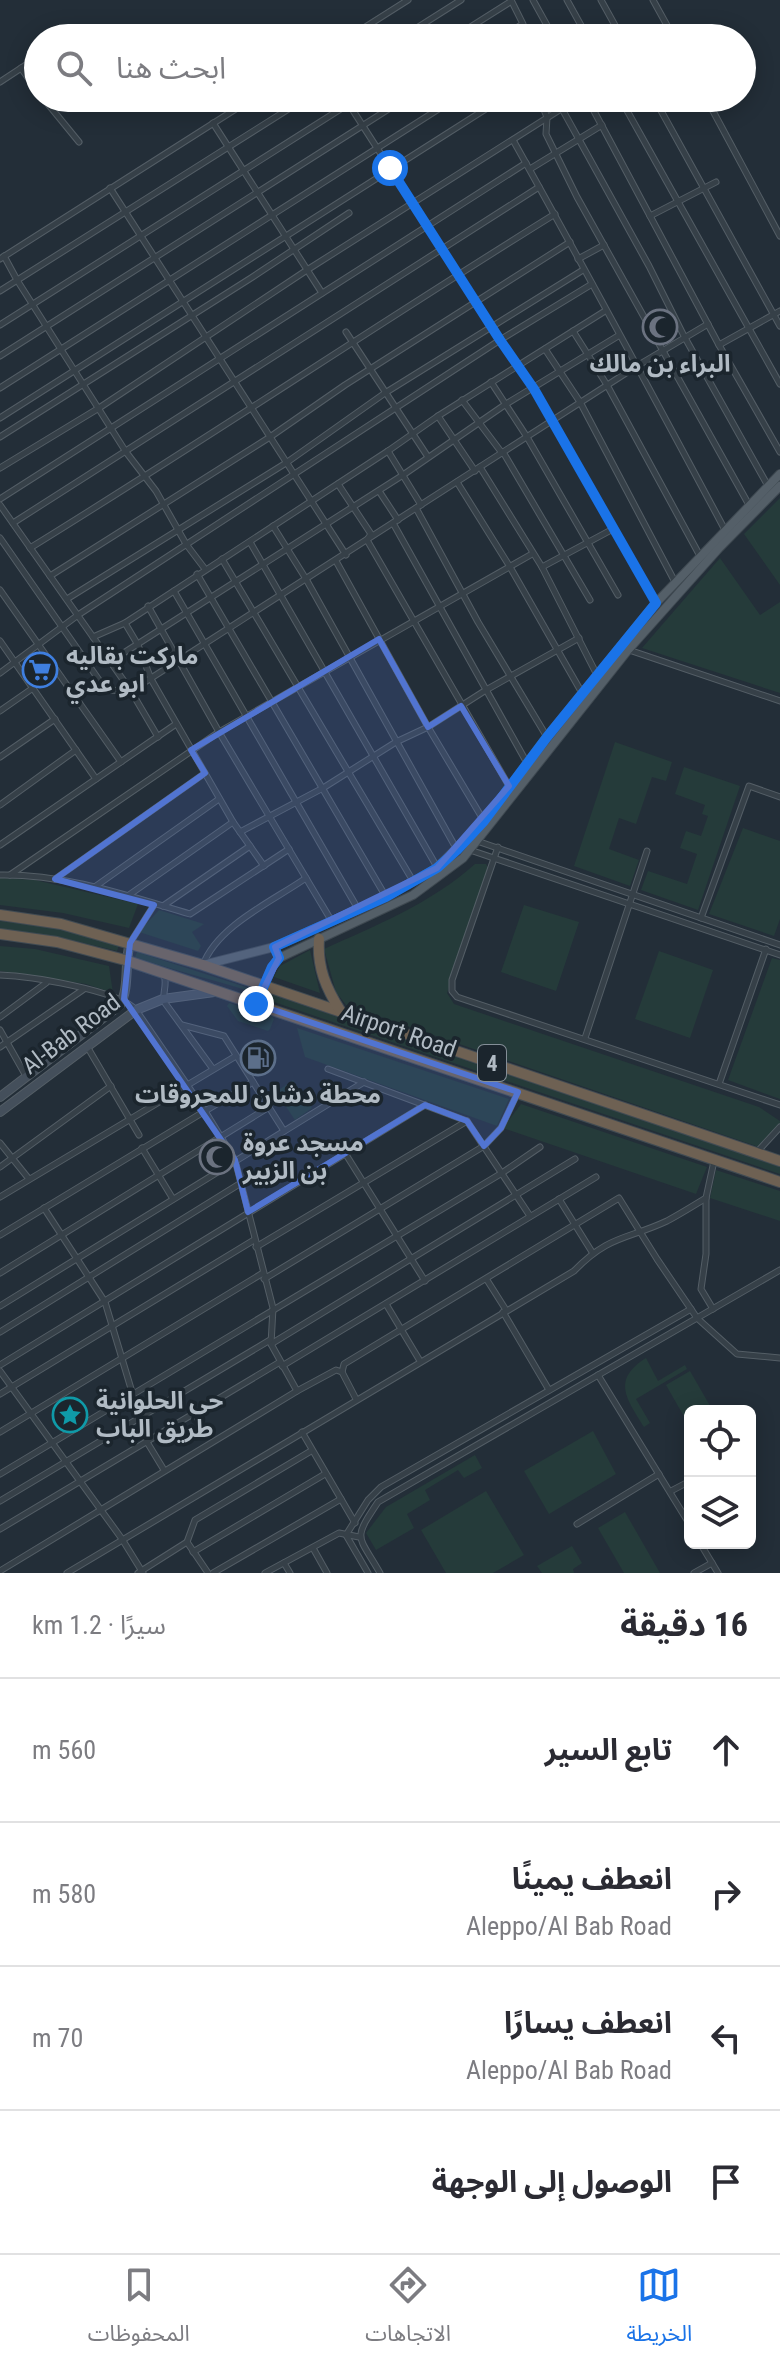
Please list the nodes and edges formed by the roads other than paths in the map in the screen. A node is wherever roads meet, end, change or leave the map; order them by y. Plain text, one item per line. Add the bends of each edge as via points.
1 (408, 0) edge
2 (461, 0) edge
3 (533, 0) edge
4 (567, 0) edge
5 (601, 0) edge
6 (653, 0) edge
7 (511, 1) edge
8 (370, 24) edge
9 (423, 24) edge
10 (475, 24) edge
11 (523, 24) edge
12 (546, 24) edge
13 (580, 24) edge
14 (614, 24) edge
15 (666, 24) edge
16 (24, 66) edge
17 (21, 68) junction
18 (24, 72) edge
19 (0, 82) edge
20 (54, 112) edge
21 (231, 112) edge
22 (283, 112) edge
23 (330, 112) edge
24 (354, 112) edge
25 (384, 112) edge
26 (433, 112) edge
27 (480, 112) edge
28 (545, 112) edge
29 (556, 112) edge
30 (563, 112) edge
31 (595, 112) edge
32 (627, 112) edge
33 (662, 112) edge
34 (714, 112) edge
35 (547, 117) junction
36 (213, 123) junction
37 (363, 125) junction
38 (602, 125) junction
39 (580, 138) junction
40 (513, 140) junction
41 (79, 142) dead end
42 (228, 146) junction
43 (376, 147) junction
44 (555, 153) junction
45 (528, 166) junction
46 (390, 168) junction
47 (243, 170) junction
48 (716, 182) dead end
49 (539, 187) junction
50 (110, 188) junction
51 (704, 189) junction
52 (257, 192) junction
53 (412, 203) junction
54 (676, 203) junction
55 (128, 212) junction
56 (349, 213) dead end
57 (271, 214) junction
58 (555, 214) junction
59 (650, 216) junction
60 (427, 226) junction
61 (142, 235) junction
62 (285, 235) junction
63 (780, 236) edge
64 (570, 242) junction
65 (604, 245) junction
66 (293, 248) junction
67 (441, 248) junction
68 (2, 257) edge
69 (156, 258) junction
70 (578, 259) junction
71 (307, 270) junction
72 (583, 270) junction
73 (458, 274) junction
74 (17, 280) junction
75 (170, 281) junction
76 (592, 284) junction
77 (0, 291) edge
78 (322, 293) junction
79 (475, 301) junction
80 (183, 302) junction
81 (34, 304) junction
82 (605, 311) junction
83 (777, 312) edge
84 (192, 315) junction
85 (708, 324) junction
86 (0, 325) edge
87 (48, 326) junction
88 (780, 326) edge
89 (492, 328) junction
90 (748, 329) junction
91 (573, 331) junction
92 (346, 332) dead end
93 (618, 336) junction
94 (684, 336) junction
95 (206, 338) junction
96 (500, 340) junction
97 (351, 342) junction
98 (719, 345) junction
99 (62, 349) junction
100 (545, 349) junction
101 (662, 351) junction
102 (586, 355) junction
103 (0, 356) edge
104 (220, 361) junction
105 (517, 366) junction
106 (637, 366) junction
107 (370, 369) junction
108 (76, 370) junction
109 (561, 372) junction
110 (491, 382) junction
111 (234, 383) junction
112 (83, 384) junction
113 (780, 384) edge
114 (607, 385) junction
115 (0, 388) edge
116 (534, 389) junction
117 (385, 393) junction
118 (462, 400) junction
119 (580, 402) junction
120 (506, 404) junction
121 (99, 408) junction
122 (251, 409) junction
123 (395, 409) junction
124 (438, 416) junction
125 (0, 418) edge
126 (552, 420) junction
127 (479, 423) junction
128 (112, 429) junction
129 (412, 433) junction
130 (0, 437) edge
131 (270, 437) junction
132 (527, 437) junction
133 (455, 439) junction
134 (388, 451) junction
135 (126, 452) junction
136 (780, 452) edge
137 (503, 453) junction
138 (428, 457) junction
139 (286, 463) junction
140 (0, 468) edge
141 (478, 469) junction
142 (780, 474) edge
143 (295, 475) junction
144 (403, 475) junction
145 (144, 477) junction
146 (457, 482) junction
147 (338, 484) junction
148 (768, 486) junction
149 (780, 486) edge
150 (379, 490) junction
151 (0, 499) edge
152 (311, 501) junction
153 (163, 504) junction
154 (0, 505) edge
155 (749, 505) junction
156 (352, 506) junction
157 (419, 506) junction
158 (3, 516) edge
159 (395, 522) junction
160 (13, 523) junction
161 (325, 523) junction
162 (273, 526) junction
163 (613, 529) junction
164 (725, 530) junction
165 (178, 532) junction
166 (0, 538) edge
167 (367, 540) junction
168 (250, 542) junction
169 (587, 542) junction
170 (188, 545) junction
171 (30, 548) junction
172 (287, 548) junction
173 (532, 554) junction
174 (346, 555) junction
175 (565, 555) junction
176 (700, 556) junction
177 (222, 559) junction
178 (336, 561) junction
179 (262, 565) junction
180 (510, 567) junction
181 (542, 567) junction
182 (205, 569) junction
183 (197, 574) junction
184 (50, 576) junction
185 (306, 579) junction
186 (238, 581) junction
187 (675, 582) junction
188 (0, 590) edge
189 (174, 591) junction
190 (462, 593) junction
191 (280, 594) junction
192 (618, 595) dead end
193 (212, 597) junction
194 (67, 599) junction
195 (590, 600) dead end
196 (656, 603) junction
197 (148, 606) junction
198 (440, 606) junction
199 (254, 612) junction
200 (186, 614) junction
201 (78, 615) junction
202 (412, 621) junction
203 (125, 623) junction
204 (63, 627) junction
205 (229, 629) junction
206 (162, 631) junction
207 (93, 637) junction
208 (579, 638) junction
209 (379, 639) junction
210 (0, 642) edge
211 (204, 644) junction
212 (38, 645) junction
213 (138, 645) junction
214 (558, 650) junction
215 (628, 650) junction
216 (349, 657) junction
217 (179, 660) junction
218 (111, 661) junction
219 (16, 663) junction
220 (324, 672) junction
221 (0, 673) edge
222 (597, 675) junction
223 (511, 678) junction
224 (151, 679) junction
225 (298, 687) junction
226 (33, 688) junction
227 (486, 690) junction
228 (131, 691) junction
229 (582, 693) junction
230 (780, 701) edge
231 (271, 702) junction
232 (461, 706) junction
233 (0, 711) edge
234 (245, 717) junction
235 (55, 719) junction
236 (176, 724) junction
237 (428, 727) junction
238 (219, 732) junction
239 (158, 737) junction
240 (547, 737) junction
241 (396, 742) junction
242 (76, 750) junction
243 (191, 750) junction
244 (374, 756) junction
245 (0, 757) edge
246 (121, 762) junction
247 (527, 763) junction
248 (348, 772) junction
249 (205, 773) junction
250 (96, 779) junction
251 (509, 786) junction
252 (323, 788) junction
253 (780, 797) edge
254 (219, 799) junction
255 (296, 802) junction
256 (0, 805) edge
257 (270, 816) junction
258 (484, 821) junction
259 (233, 822) junction
260 (240, 832) junction
261 (477, 841) junction
262 (0, 845) edge
263 (250, 846) junction
264 (498, 847) junction
265 (289, 849) junction
266 (457, 850) junction
267 (470, 850) junction
268 (647, 851) dead end
269 (495, 858) junction
270 (264, 866) junction
271 (437, 868) junction
272 (0, 875) edge
273 (10, 875) junction
274 (306, 878) junction
275 (55, 879) junction
276 (413, 881) junction
277 (95, 886) junction
278 (631, 894) junction
279 (128, 896) junction
280 (386, 897) junction
281 (628, 903) junction
282 (154, 905) junction
283 (163, 906) junction
284 (358, 909) junction
285 (0, 915) edge
286 (701, 918) junction
287 (331, 920) junction
288 (0, 934) edge
289 (319, 939) junction
290 (769, 941) junction
291 (130, 943) junction
292 (780, 945) edge
293 (274, 947) junction
294 (766, 950) junction
295 (780, 955) edge
296 (279, 958) junction
297 (125, 960) junction
298 (203, 965) junction
299 (164, 973) junction
300 (0, 975) edge
301 (9, 975) junction
302 (0, 982) edge
303 (47, 982) junction
304 (264, 984) junction
305 (84, 989) junction
306 (218, 991) junction
307 (124, 999) junction
308 (163, 999) junction
309 (256, 1004) junction
310 (136, 1010) junction
311 (341, 1012) junction
312 (0, 1017) edge
313 (182, 1025) junction
314 (0, 1030) edge
315 (585, 1038) junction
316 (7, 1042) junction
317 (0, 1047) edge
318 (88, 1048) junction
319 (236, 1056) junction
320 (213, 1069) junction
321 (328, 1069) dead end
322 (26, 1077) junction
323 (253, 1082) junction
324 (364, 1082) junction
325 (187, 1084) junction
326 (719, 1084) junction
327 (111, 1086) junction
328 (518, 1092) junction
329 (0, 1097) edge
330 (425, 1105) junction
331 (780, 1105) edge
332 (269, 1107) junction
333 (205, 1111) junction
334 (0, 1112) edge
335 (130, 1120) junction
336 (467, 1121) junction
337 (780, 1127) edge
338 (284, 1131) junction
339 (139, 1135) dead end
340 (220, 1137) junction
341 (0, 1143) edge
342 (484, 1146) junction
343 (540, 1147) dead end
344 (142, 1148) junction
345 (345, 1153) junction
346 (756, 1153) junction
347 (13, 1158) junction
348 (575, 1159) dead end
349 (235, 1160) junction
350 (714, 1160) junction
351 (780, 1161) edge
352 (0, 1167) edge
353 (502, 1173) junction
354 (158, 1174) junction
355 (596, 1177) dead end
356 (29, 1179) junction
357 (364, 1182) junction
358 (780, 1182) edge
359 (241, 1183) junction
360 (516, 1195) junction
361 (0, 1197) edge
362 (706, 1198) junction
363 (173, 1199) junction
364 (559, 1199) junction
365 (44, 1208) junction
366 (379, 1210) junction
367 (248, 1212) junction
368 (530, 1216) junction
369 (575, 1225) junction
370 (640, 1230) junction
371 (0, 1235) edge
372 (63, 1235) junction
373 (396, 1237) junction
374 (255, 1243) junction
375 (592, 1252) junction
376 (79, 1260) junction
377 (413, 1260) junction
378 (780, 1270) edge
379 (0, 1273) edge
380 (263, 1276) junction
381 (89, 1277) junction
382 (487, 1280) junction
383 (425, 1281) junction
384 (105, 1302) junction
385 (386, 1304) junction
386 (0, 1306) edge
387 (273, 1308) junction
388 (691, 1309) junction
389 (713, 1309) junction
390 (505, 1311) junction
391 (697, 1318) junction
392 (112, 1324) junction
393 (402, 1330) junction
394 (0, 1332) edge
395 (270, 1342) junction
396 (121, 1358) junction
397 (780, 1358) edge
398 (420, 1361) junction
399 (281, 1364) junction
400 (0, 1365) edge
401 (0, 1371) edge
402 (339, 1371) junction
403 (598, 1375) junction
404 (12, 1387) junction
405 (549, 1390) junction
406 (297, 1391) junction
407 (0, 1394) edge
408 (132, 1394) junction
409 (356, 1399) junction
410 (31, 1413) junction
411 (139, 1417) junction
412 (0, 1432) edge
413 (302, 1432) junction
414 (147, 1442) junction
415 (51, 1443) junction
416 (311, 1451) junction
417 (65, 1462) junction
418 (164, 1470) junction
419 (0, 1474) edge
420 (325, 1474) junction
421 (659, 1474) junction
422 (80, 1482) junction
423 (684, 1484) edge
424 (671, 1491) junction
425 (341, 1499) junction
426 (0, 1501) edge
427 (101, 1511) junction
428 (684, 1514) edge
429 (355, 1523) junction
430 (577, 1524) dead end
431 (0, 1529) edge
432 (346, 1535) junction
433 (359, 1537) junction
434 (122, 1539) junction
435 (187, 1542) junction
436 (313, 1548) junction
437 (704, 1549) edge
438 (193, 1552) junction
439 (284, 1563) junction
440 (712, 1563) junction
441 (0, 1571) edge
442 (141, 1572) edge
443 (67, 1573) edge
444 (211, 1573) edge
445 (265, 1573) edge
446 (290, 1573) edge
447 (327, 1573) edge
448 (368, 1573) edge
449 (380, 1573) edge
450 (694, 1573) edge
451 (718, 1573) edge

1 - 8 street
2 - 9 street
3 - 12 street
4 - 13 street
5 - 14 street
6 - 15 street
7 - 10 street
7 - 11 street
16 - 17 street
17 - 18 street
17 - 19 street
20 - 41 street
21 - 36 street
22 - 42 street
23 - 47 street
24 - 37 street
25 - 37 street
26 - 43 street
27 - 46 street
28 - 35 street
29 - 35 street
30 - 39 street
31 - 38 street
32 - 54 street
33 - 51 street
34 - 63 street
35 - 40 street
35 - 44 street via 546,134
36 - 42 street
36 - 50 street
37 - 43 street
37 - 52 street
38 - 39 street
38 - 59 street
39 - 44 street
39 - 94 street
40 - 45 street
40 - 53 street
42 - 47 street
42 - 55 street
43 - 46 street
43 - 57 street
44 - 45 street
44 - 65 street
45 - 49 street
45 - 60 street
46 - 53 street
46 - 62 street
47 - 52 street
47 - 61 street
48 - 51 street
49 - 58 street
49 - 67 street
50 - 55 street
50 - 68 street
51 - 54 street
51 - 83 street
52 - 57 street
52 - 69 street
53 - 60 street
53 - 71 street
54 - 59 street
54 - 90 street
55 - 61 street
55 - 74 street
56 - 66 street
57 - 62 street
57 - 75 street
58 - 64 street
58 - 73 street
59 - 85 street
60 - 67 street
60 - 78 street
61 - 69 street
61 - 81 street
62 - 66 street
62 - 80 street
64 - 70 street
64 - 79 street
65 - 70 street
65 - 101 street
66 - 71 street
66 - 84 street
67 - 73 street
67 - 111 street
68 - 74 street
69 - 75 street
69 - 87 street
70 - 72 street
71 - 78 street
71 - 95 street
72 - 76 street
72 - 89 street
73 - 79 street
73 - 97 street
74 - 77 street
74 - 81 street
75 - 80 street
75 - 99 street
76 - 82 street
76 - 96 street
78 - 104 street
79 - 89 street
79 - 107 street
80 - 84 street
80 - 108 street
81 - 86 street
81 - 87 street
82 - 91 street
82 - 93 street
83 - 88 street
83 - 90 street
84 - 95 street
84 - 112 street
85 - 94 street
85 - 98 street
87 - 99 street
87 - 103 street
89 - 96 street
89 - 117 street
90 - 98 street
90 - 113 street
91 - 100 street
91 - 102 street
92 - 97 street
93 - 102 street
93 - 106 street
94 - 101 street
94 - 148 street
95 - 104 street
95 - 121 street
96 - 105 street
96 - 123 street
97 - 107 street
97 - 122 street
98 - 136 street
99 - 108 street
99 - 115 street
100 - 105 street
100 - 109 street
101 - 106 street
101 - 155 street
102 - 109 street
102 - 114 street
104 - 111 street
104 - 128 street
105 - 110 street
105 - 116 street
106 - 114 street
106 - 164 street
107 - 117 street
107 - 131 street
108 - 112 street
108 - 125 street
109 - 116 street
109 - 119 street
110 - 118 street
110 - 120 street
111 - 122 street
111 - 135 street
112 - 121 street
112 - 130 street
114 - 119 street
114 - 176 street
116 - 120 street
116 - 126 street
117 - 123 street
117 - 139 street
118 - 124 street
118 - 127 street
119 - 126 street
119 - 187 street
120 - 127 street
120 - 132 street
121 - 128 street
121 - 140 street
122 - 131 street
122 - 145 street
123 - 129 street
123 - 143 street
124 - 129 street
124 - 133 street
126 - 132 street
126 - 163 street
127 - 133 street
127 - 137 street
128 - 135 street
128 - 151 street
129 - 134 street
129 - 138 street
131 - 139 street
131 - 153 street
132 - 137 street
132 - 169 street
133 - 138 street
133 - 141 street
134 - 144 street
134 - 147 street
135 - 145 street
135 - 160 street
137 - 141 street
137 - 175 street
138 - 144 street
139 - 143 street
139 - 165 street
141 - 146 street
141 - 173 street
142 - 148 main road
143 - 152 street
143 - 170 street
144 - 150 street
144 - 157 street
145 - 153 street
145 - 171 street
146 - 157 street
146 - 180 street
147 - 152 street
147 - 156 street
148 - 155 main road
149 - 215 main road
150 - 156 street
150 - 159 street
152 - 161 street
152 - 162 street
153 - 165 street
153 - 184 street
154 - 158 street
155 - 164 main road
156 - 161 street
156 - 167 street via 371,534
157 - 159 street
157 - 190 street
158 - 160 street
159 - 167 street
159 - 198 street
160 - 171 street
161 - 172 street
161 - 174 street
162 - 168 street
162 - 172 street
163 - 169 street
163 - 196 street
164 - 176 main road
165 - 170 street
165 - 194 street
166 - 204 street
167 - 174 street
167 - 202 street
168 - 177 street
168 - 179 street
169 - 175 street
169 - 192 street
170 - 182 street
170 - 201 street
171 - 184 street
172 - 179 street
172 - 185 street
173 - 180 street
173 - 181 street
174 - 178 street
175 - 181 street
175 - 195 street
176 - 187 main road
177 - 182 street
177 - 186 street
178 - 185 street
178 - 209 street
179 - 186 street
179 - 191 street
180 - 190 street
180 - 214 street
181 - 208 street
182 - 183 street
183 - 189 street
183 - 193 street
184 - 194 street
185 - 191 street
185 - 216 street
186 - 193 street
186 - 199 street
187 - 196 main road
188 - 212 street
189 - 197 street
189 - 200 street
190 - 198 street
190 - 223 street
191 - 199 street
191 - 220 street
193 - 200 street
193 - 205 street
194 - 201 street
196 - 222 main road
197 - 203 street
197 - 206 street
198 - 202 street
198 - 227 street
199 - 205 street
199 - 225 street
200 - 206 street
200 - 211 street
201 - 204 street
201 - 207 street
202 - 209 street
202 - 232 street
203 - 207 street
203 - 213 street
204 - 212 street
204 - 228 street via 106,690
205 - 211 street
205 - 231 street
206 - 213 street
206 - 217 street
207 - 218 street
208 - 214 street
208 - 222 street
209 - 216 street
209 - 237 street
210 - 219 street
211 - 217 street
211 - 234 street
212 - 219 street
212 - 246 street
213 - 218 street
213 - 224 street
214 - 223 street
214 - 229 street
215 - 230 street
215 - 261 main road
216 - 220 street
216 - 241 street
217 - 224 street
217 - 238 street
218 - 228 street
219 - 221 street
219 - 226 street
220 - 225 street
220 - 244 street
222 - 229 main road
223 - 227 street
223 - 240 street
224 - 228 street
224 - 236 street
225 - 231 street
225 - 248 street
226 - 233 street
226 - 235 street
227 - 232 street
227 - 247 street
228 - 239 street
229 - 240 main road
231 - 234 street
231 - 252 street
232 - 237 street
232 - 251 street
234 - 238 street
234 - 255 street
235 - 242 street
235 - 245 street
236 - 239 street
236 - 243 street
237 - 241 street
237 - 258 street
238 - 243 street
238 - 257 street
239 - 246 street
240 - 247 main road
241 - 244 street
241 - 266 street
242 - 250 street
242 - 256 street
243 - 249 street
243 - 273 street
244 - 248 street
244 - 271 street
246 - 250 street
247 - 251 main road
248 - 252 street
248 - 276 street
249 - 254 street
249 - 275 street
250 - 262 street
251 - 258 main road
252 - 255 street
252 - 280 street
253 - 286 street via 749,786
254 - 259 street
254 - 277 street
255 - 257 street
255 - 284 street
257 - 260 street
257 - 265 street
258 - 266 main road
259 - 260 street
259 - 279 street
260 - 263 street
261 - 264 street
261 - 267 main road
263 - 270 street
263 - 283 street
264 - 269 street
264 - 278 street
265 - 270 street
265 - 274 street
266 - 271 main road
267 - 269 street
267 - 289 main road via 413,895
268 - 278 street
269 - 281 street
269 - 315 street via 452,991
270 - 283 street via 190,914
271 - 276 main road
272 - 273 street
273 - 275 street
274 - 287 street
274 - 298 street via 226,931
275 - 277 street
276 - 280 main road
277 - 279 street
278 - 281 street
278 - 286 street
279 - 282 street
280 - 284 main road
281 - 294 street
281 - 315 street
282 - 283 street
282 - 291 street
284 - 287 main road
285 - 291 highway, Airport Road via 61,924
286 - 290 street
287 - 293 main road
288 - 297 highway, Airport Road
289 - 296 main road
289 - 311 highway via 318,961
290 - 292 street
290 - 294 street
291 - 297 main road, Al-Bab Road
291 - 298 highway, Airport Road
293 - 296 main road
293 - 298 main road
294 - 295 street
294 - 326 street
296 - 304 main road
297 - 299 highway, Airport Road
297 - 307 main road, Al-Bab Road
298 - 304 highway, Airport Road / 4
299 - 306 highway, Airport Road
299 - 308 street
300 - 301 street
301 - 302 street
301 - 303 street
303 - 305 street
303 - 312 street
304 - 309 main road
304 - 311 highway, Airport Road / 4
305 - 307 street
305 - 316 street
306 - 308 main road, Al-Bab Road
306 - 309 highway, Airport Road
307 - 310 street
307 - 322 main road, Al-Bab Road
308 - 310 main road, Al-Bab Road
308 - 313 street
309 - 328 highway, Airport Road / 4
310 - 318 main road, Al-Bab Road
310 - 325 street
311 - 346 highway, Airport Road / 4
313 - 319 street via 224,1036
313 - 320 street
314 - 316 street
315 - 326 street
316 - 317 street
316 - 322 street
318 - 327 street
318 - 334 main road, Al-Bab Road
319 - 320 street
319 - 323 street
320 - 325 street
321 - 324 street
322 - 329 main road, Al-Bab Road
323 - 332 street
323 - 333 street
324 - 330 street
324 - 338 street
325 - 333 street
325 - 335 street
326 - 331 street
327 - 335 street
327 - 347 street
328 - 342 street via 501,1128
328 - 350 highway, Airport Road / 4
330 - 336 street
330 - 345 street
332 - 338 street
332 - 340 street
333 - 340 street
333 - 344 street
335 - 339 street
335 - 356 street
336 - 342 street
336 - 357 street
337 - 346 street
338 - 349 street
340 - 349 street
340 - 354 street
341 - 347 street
342 - 353 street
342 - 366 street
343 - 353 street
344 - 354 street
344 - 365 street
345 - 357 street
345 - 367 street
346 - 351 highway, Airport Road / 4
347 - 352 street
347 - 356 street
348 - 360 street
349 - 359 street
349 - 363 street
350 - 358 highway, Airport Road / 4
350 - 362 street
353 - 360 street
353 - 373 street
354 - 363 street
354 - 372 street
355 - 364 street
356 - 361 street
357 - 366 street
357 - 374 street
359 - 367 street
359 - 381 street
360 - 368 street
360 - 377 street
362 - 370 street
362 - 389 street via 701,1289
363 - 376 street
364 - 368 street
364 - 369 street
365 - 371 street
365 - 372 street
366 - 373 street
366 - 380 street
367 - 374 street
367 - 384 street
368 - 383 street
369 - 370 street via 619,1198
369 - 375 street
369 - 382 street
370 - 375 street
370 - 388 street
372 - 376 street
372 - 379 street
373 - 377 street
373 - 387 street
374 - 380 street
374 - 392 street
375 - 390 street via 574,1271
376 - 381 street
376 - 386 street
377 - 383 street
377 - 395 street
378 - 389 street
380 - 387 street
380 - 396 street
381 - 384 street
381 - 394 street
382 - 390 street
382 - 393 street
383 - 385 street
384 - 392 street
384 - 400 street
385 - 393 street
385 - 399 street
387 - 395 street
387 - 408 street
388 - 391 street
388 - 405 street
389 - 391 street
390 - 398 street
390 - 405 street
391 - 397 street via 737,1354
391 - 403 street
392 - 396 street
392 - 404 street
393 - 398 street
393 - 402 street
395 - 399 street
395 - 411 street
396 - 408 street
396 - 410 street
398 - 409 street
399 - 406 street
399 - 414 street
401 - 404 street
402 - 406 street
402 - 409 street
403 - 421 street
403 - 433 street via 389,1494 378,1502
404 - 407 street
404 - 410 street
405 - 429 street via 381,1487
406 - 418 street
408 - 411 street
408 - 415 street
409 - 413 street
410 - 412 street
410 - 415 street
411 - 414 street
411 - 417 street
413 - 416 street
413 - 434 street
414 - 418 street
414 - 422 street
415 - 417 street
415 - 419 street
416 - 420 street
416 - 435 street via 195,1520
417 - 422 street
417 - 426 street
418 - 427 street
420 - 425 street
420 - 438 street
421 - 424 street
421 - 430 street
422 - 427 street
422 - 431 street
423 - 424 street
424 - 428 street
425 - 429 street
425 - 444 street
427 - 434 street
427 - 441 street
429 - 432 street
432 - 433 street
432 - 436 street via 339,1533
432 - 448 street
433 - 449 street
434 - 442 street
434 - 443 street
435 - 438 street
435 - 442 street
436 - 439 street
436 - 447 street
437 - 440 street
438 - 444 street
439 - 445 street
439 - 446 street
440 - 450 street
440 - 451 street

